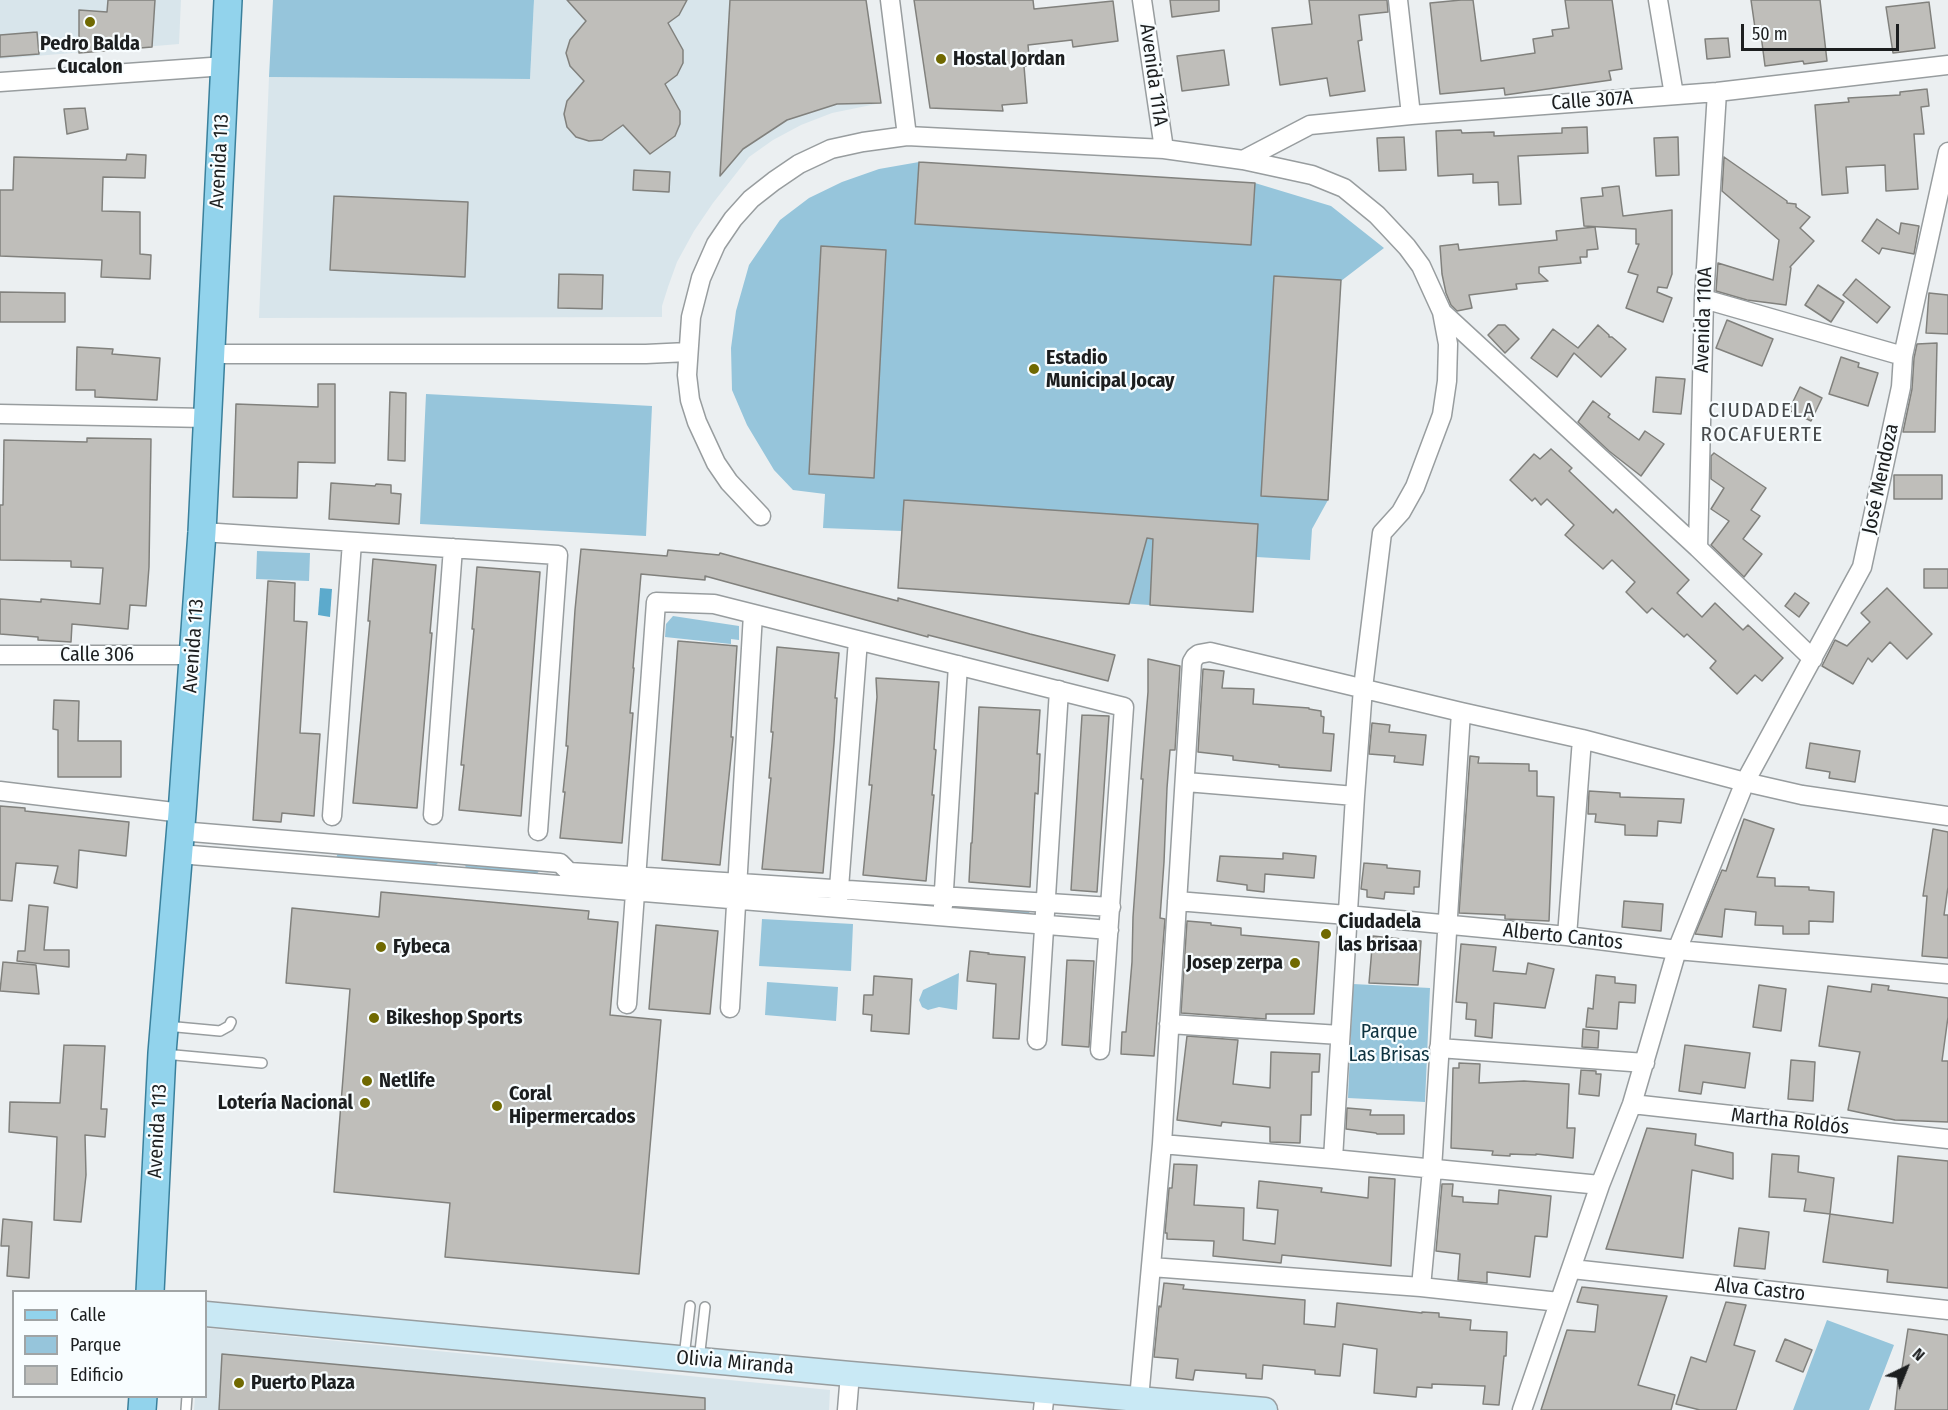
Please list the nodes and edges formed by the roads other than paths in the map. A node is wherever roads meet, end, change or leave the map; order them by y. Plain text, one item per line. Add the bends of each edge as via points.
1 (228, 0) edge
2 (890, 0) edge
3 (1142, 0) edge
4 (1398, 0) edge
5 (1658, 0) edge
6 (1948, 65) edge
7 (225, 66) junction
8 (0, 82) edge
9 (1717, 92) junction
10 (1674, 95) junction
11 (1411, 115) junction
12 (907, 136) junction
13 (1164, 149) junction
14 (1948, 152) edge
15 (1243, 160) junction
16 (1704, 299) junction
17 (1442, 312) junction
18 (688, 352) junction
19 (211, 354) junction
20 (1904, 356) junction
21 (0, 414) edge
22 (207, 418) junction
23 (762, 516) dead end
24 (202, 532) junction
25 (352, 542) junction
26 (453, 548) junction
27 (1698, 548) junction
28 (753, 614) junction
29 (858, 640) junction
30 (0, 655) edge
31 (194, 655) junction
32 (1813, 659) junction
33 (958, 665) junction
34 (1363, 688) junction
35 (1059, 690) junction
36 (1461, 712) junction
37 (1582, 739) junction
38 (1186, 782) junction
39 (1745, 782) junction
40 (0, 791) edge
41 (1355, 796) junction
42 (433, 815) dead end
43 (332, 816) dead end
44 (1948, 816) edge
45 (538, 831) dead end
46 (180, 832) junction
47 (331, 843) junction
48 (452, 854) junction
49 (330, 865) junction
50 (452, 875) junction
51 (636, 883) junction
52 (737, 891) junction
53 (944, 896) junction
54 (838, 898) junction
55 (1177, 901) junction
56 (1047, 903) junction
57 (1111, 907) junction
58 (1347, 915) junction
59 (943, 916) junction
60 (1045, 924) junction
61 (1447, 926) junction
62 (1109, 930) junction
63 (1567, 936) junction
64 (1677, 950) junction
65 (1948, 974) edge
66 (627, 1004) dead end
67 (730, 1008) dead end
68 (231, 1022) dead end
69 (1169, 1024) junction
70 (165, 1026) junction
71 (1340, 1035) junction
72 (1037, 1040) dead end
73 (1439, 1048) junction
74 (1100, 1050) dead end
75 (162, 1053) junction
76 (262, 1063) dead end
77 (1645, 1063) junction
78 (1632, 1104) junction
79 (1948, 1140) edge
80 (1162, 1144) junction
81 (1333, 1159) junction
82 (1432, 1169) junction
83 (1600, 1185) junction
84 (1151, 1267) junction
85 (1572, 1269) junction
86 (1421, 1287) junction
87 (150, 1290) edge
88 (1558, 1302) junction
89 (690, 1306) dead end
90 (705, 1307) dead end
91 (1948, 1310) edge
92 (207, 1314) edge
93 (692, 1359) junction
94 (850, 1374) junction
95 (1139, 1399) junction
96 (1044, 1401) edge
97 (847, 1410) edge
98 (1256, 1410) edge
99 (1522, 1410) edge

1 - 7 main road, Avenida 113
2 - 12 street
3 - 13 street, Avenida 111A
4 - 11 street
5 - 10 street
6 - 9 street, Calle 307A
7 - 8 street
7 - 19 main road, Avenida 113
9 - 10 street, Calle 307A
9 - 16 street, Avenida 110A
10 - 11 street, Calle 307A
11 - 15 street, Calle 307A via 1310,125
12 - 13 street
12 - 18 street via 831,149 799,164 751,200 716,244 701,278 691,317
13 - 15 street
14 - 20 street, José Mendoza
15 - 17 street via 1312,174 1362,201 1421,266
16 - 20 street
16 - 27 street, Avenida 110A
17 - 27 street
17 - 34 street via 1448,344 1448,381 1442,415 1415,488 1382,533
18 - 19 street
18 - 23 street via 690,400 705,443 729,482
19 - 22 main road, Avenida 113
20 - 32 street, José Mendoza via 1901,387 1862,567
21 - 22 street
22 - 24 main road, Avenida 113
24 - 25 street
24 - 31 main road, Avenida 113
25 - 26 street
25 - 43 street
26 - 42 street
26 - 45 street via 558,555
27 - 32 street
28 - 29 street
28 - 51 street via 714,604 656,603
28 - 52 street
29 - 33 street
29 - 54 street
30 - 31 street, Calle 306
31 - 46 main road, Avenida 113
32 - 39 street, José Mendoza
33 - 35 street
33 - 53 street
34 - 36 street
34 - 38 street via 1210,652 1199,654 1192,662
34 - 41 street
35 - 56 street
35 - 57 street via 1124,707
36 - 37 street
36 - 61 street
37 - 39 street
37 - 63 street
38 - 41 street
38 - 55 street
39 - 44 street via 1802,795
39 - 64 street, José Mendoza
40 - 46 street
41 - 58 street
46 - 47 street
46 - 49 street
46 - 70 main road, Avenida 113
47 - 48 street
47 - 49 street
48 - 50 street
48 - 51 street via 560,863 569,872
49 - 50 street
50 - 51 street
51 - 52 street
51 - 66 street
52 - 54 street
52 - 67 street
53 - 54 street
53 - 56 street
53 - 59 street
54 - 59 street
55 - 58 street, Alberto Cantos
55 - 69 street
56 - 57 street
56 - 60 street
57 - 62 street
58 - 61 street, Alberto Cantos
58 - 71 street
59 - 60 street
60 - 62 street
60 - 72 street
61 - 63 street, Alberto Cantos
61 - 73 street
62 - 74 street
63 - 64 street, Alberto Cantos
64 - 65 street, Alberto Cantos
64 - 77 street, José Mendoza
68 - 70 lane via 220,1031
69 - 71 street
69 - 80 street
70 - 75 main road, Avenida 113
71 - 81 street
73 - 77 street
73 - 82 street
75 - 76 lane
75 - 87 main road, Avenida 113
77 - 78 street, José Mendoza
78 - 79 street, Martha Roldós
78 - 83 street, José Mendoza
80 - 81 street
80 - 84 street
81 - 82 street
82 - 83 street
82 - 86 street
83 - 85 street, José Mendoza
84 - 86 street
84 - 95 street
85 - 88 street, José Mendoza
85 - 91 street, Alva Castro
86 - 88 street
88 - 99 street, José Mendoza
89 - 93 lane
90 - 93 lane
92 - 93 street, Olivia Miranda
93 - 94 street, Olivia Miranda
94 - 96 street, Olivia Miranda
94 - 97 street
95 - 96 street, Olivia Miranda
95 - 98 street, Olivia Miranda

